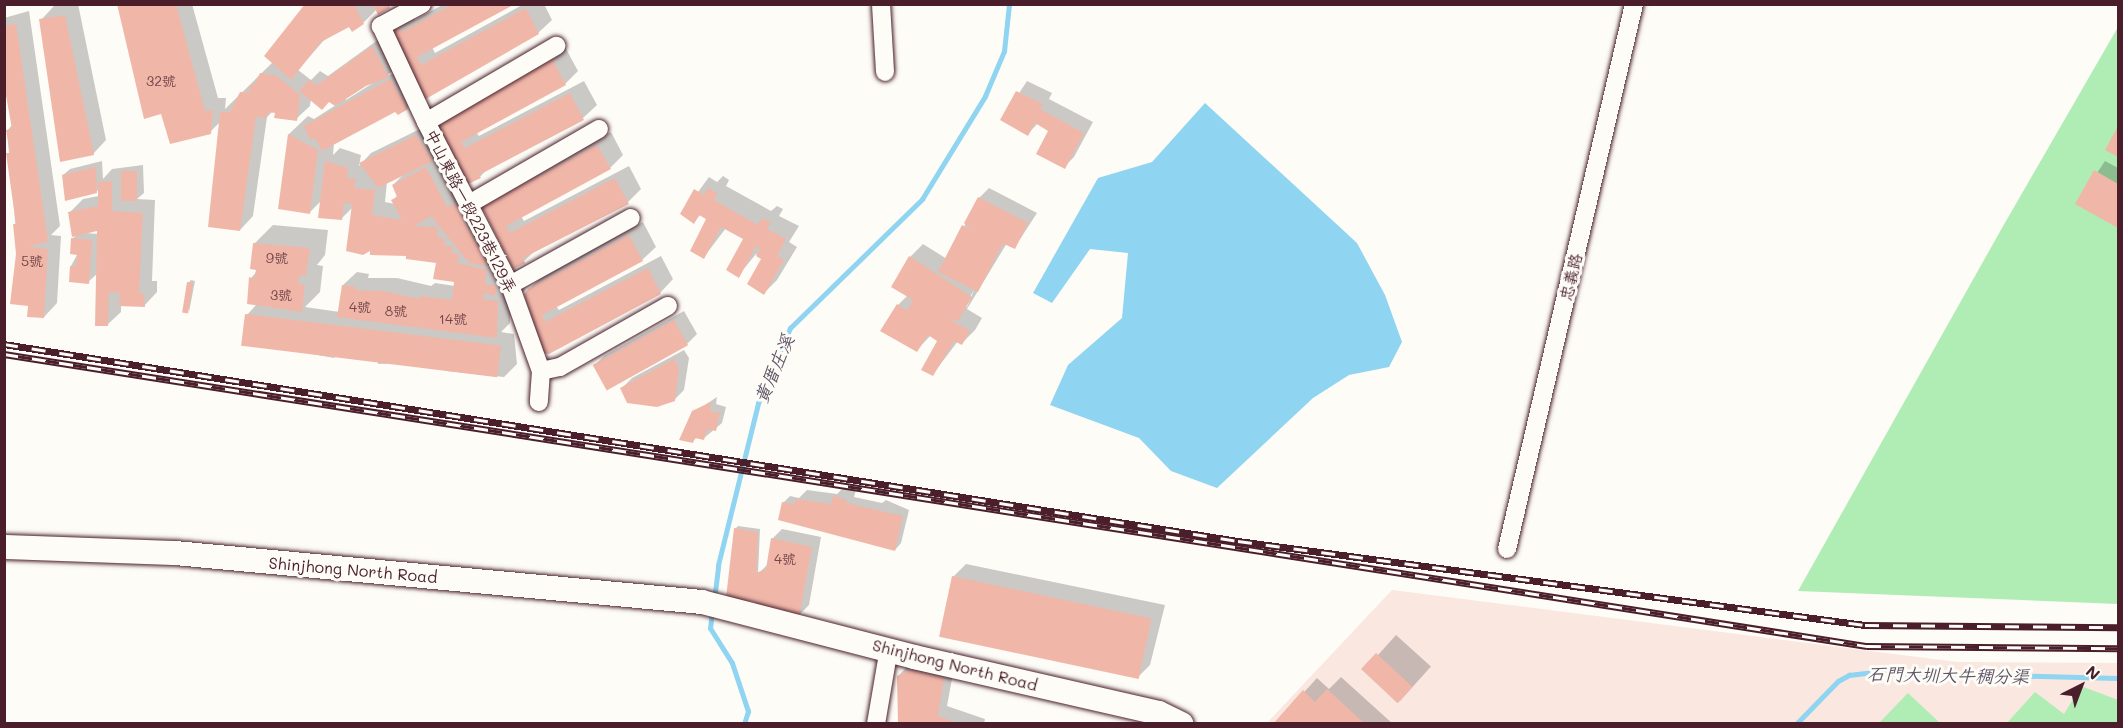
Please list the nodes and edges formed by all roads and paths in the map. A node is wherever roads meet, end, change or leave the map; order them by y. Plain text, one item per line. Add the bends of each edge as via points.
1 (422, 4) edge
2 (881, 4) edge
3 (1634, 4) edge
4 (556, 46) dead end
5 (885, 72) dead end
6 (426, 122) junction
7 (599, 129) dead end
8 (469, 204) junction
9 (631, 218) dead end
10 (510, 285) junction
11 (668, 306) dead end
12 (541, 372) junction
13 (539, 402) dead end
14 (4, 547) edge
15 (1506, 549) dead end
16 (889, 648) junction
17 (876, 723) edge
18 (1182, 723) edge

1 - 6 street, 中山東路一段223巷129弄 via 381,26
2 - 5 street
3 - 15 street, 忠義路
4 - 6 street
6 - 8 street, 中山東路一段223巷129弄
7 - 8 street
8 - 10 street, 中山東路一段223巷129弄
9 - 10 street
10 - 12 street, 中山東路一段223巷129弄
11 - 12 street via 560,367
12 - 13 street, 中山東路一段223巷129弄
14 - 16 street, Shinjhong North Road via 175,554 702,602
16 - 17 street
16 - 18 street, Shinjhong North Road via 1159,713

